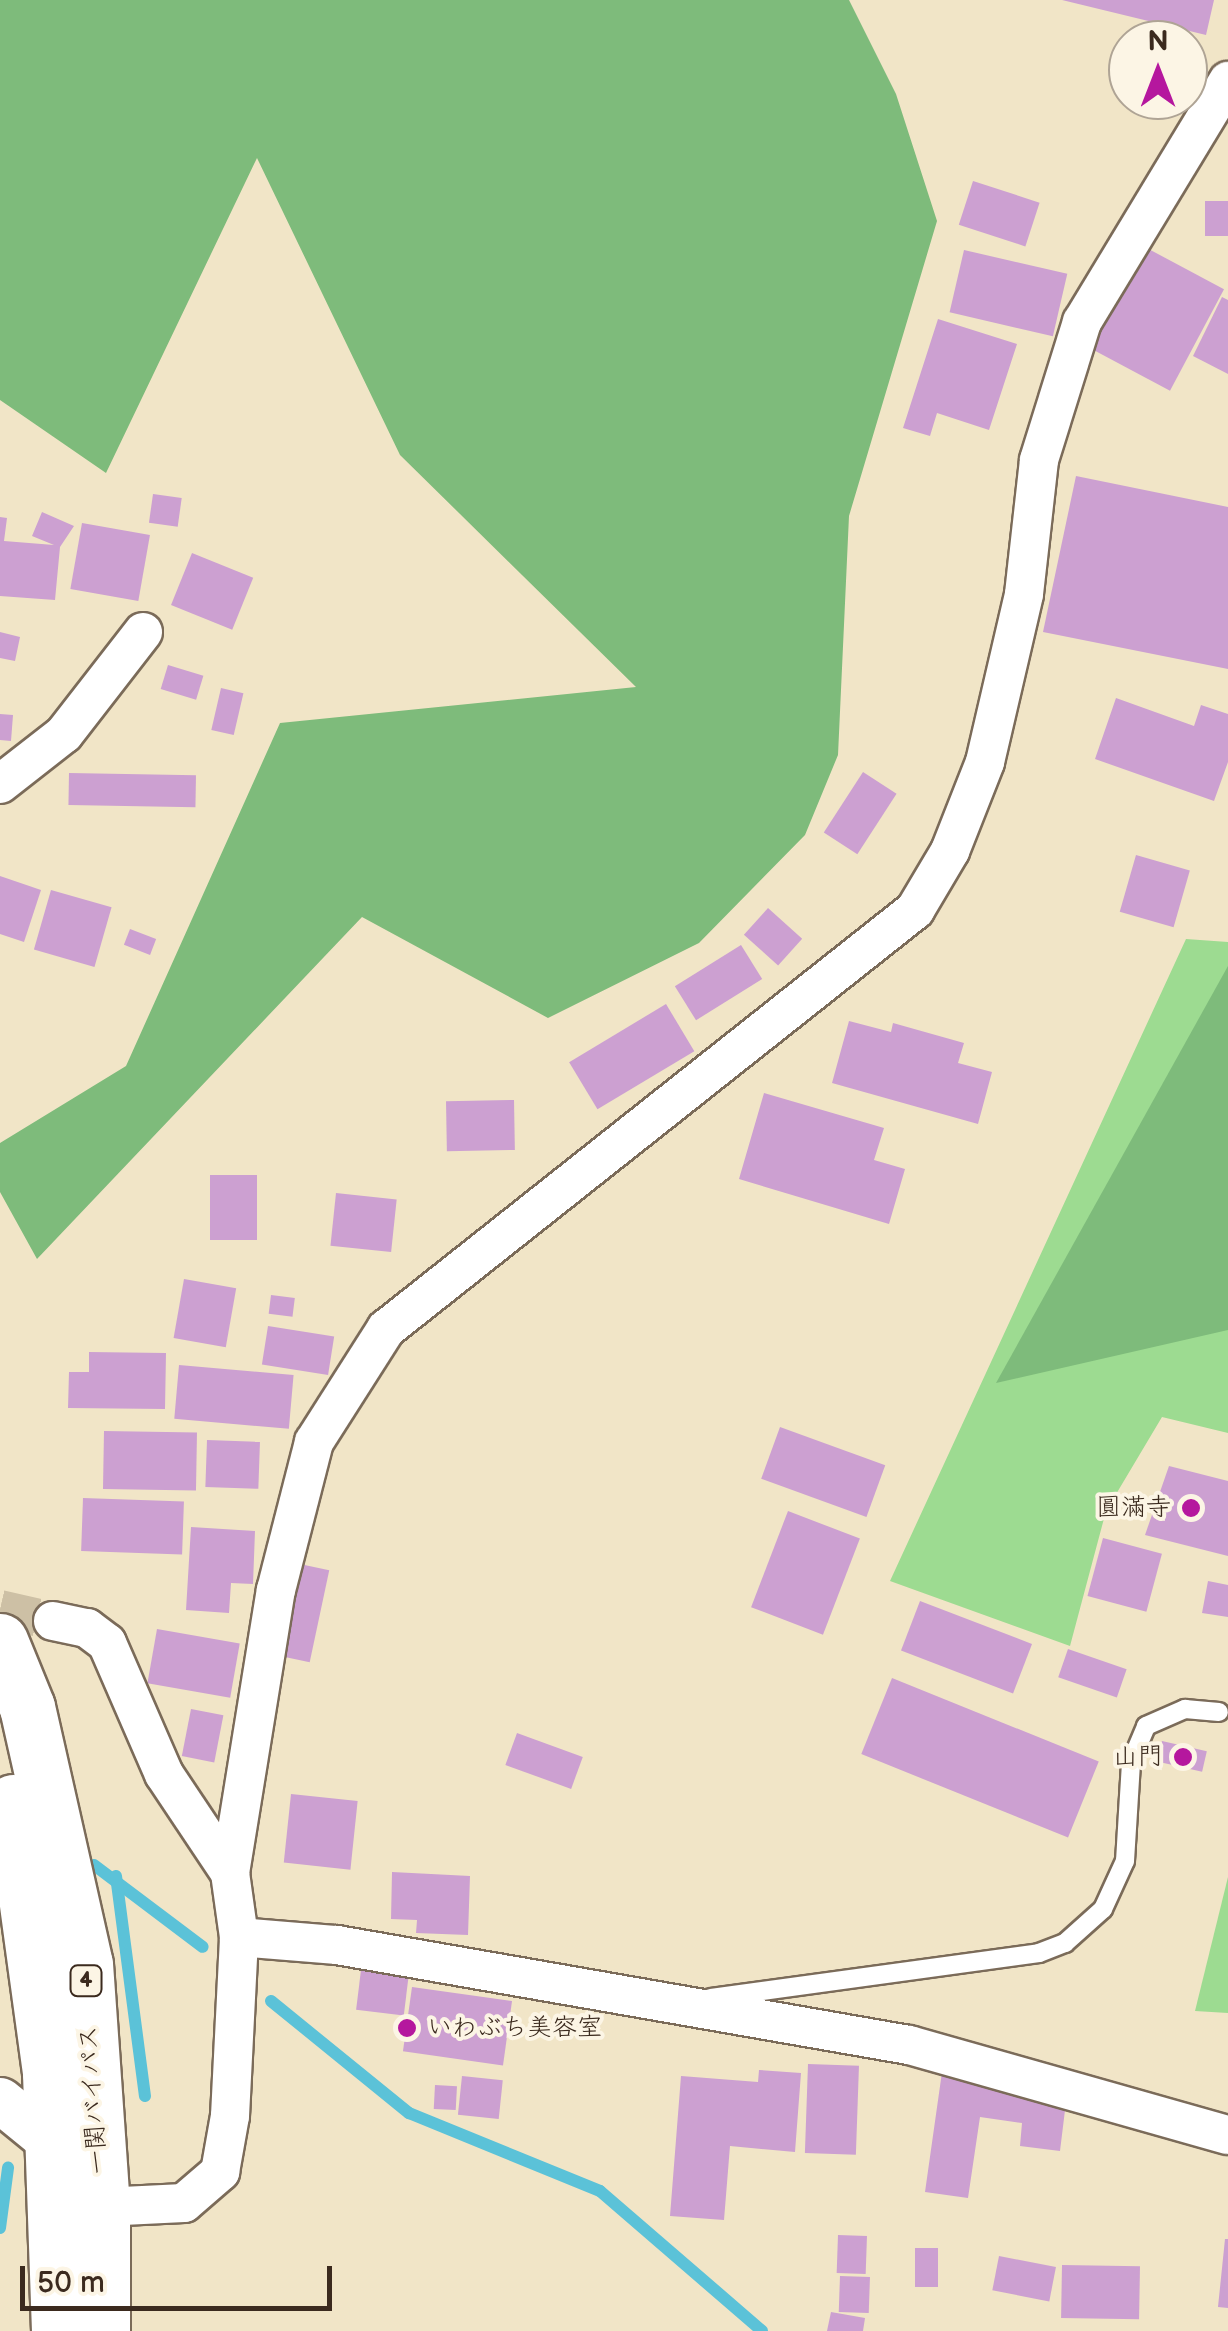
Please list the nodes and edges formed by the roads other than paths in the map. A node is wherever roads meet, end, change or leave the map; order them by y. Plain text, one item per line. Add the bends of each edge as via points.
1 (1228, 81) edge
2 (143, 632) dead end
3 (0, 784) edge
4 (53, 1621) tunnel mouth
5 (0, 1641) edge
6 (1219, 1712) dead end
7 (0, 1722) edge
8 (230, 1873) junction
9 (239, 1938) junction
10 (664, 2005) junction
11 (2, 2105) edge
12 (1228, 2135) edge
13 (54, 2144) junction
14 (102, 2208) junction
15 (59, 2331) edge
16 (102, 2331) edge

1 - 8 street via 1082,322 1039,460 1024,594 985,762 950,851 915,910 386,1329 314,1442 276,1590
2 - 3 street via 64,734
4 - 8 street via 87,1628 107,1643 164,1774
5 - 14 highway, 一関バイパス / 4 via 27,1707 84,1964
6 - 10 lane via 1184,1709 1146,1726 1132,1762 1125,1861 1103,1909 1065,1943 1020,1956
7 - 13 highway, 一関バイパス / 4 via 25,1869
8 - 9 street
9 - 10 street via 337,1945
9 - 14 street via 230,2116 220,2172 184,2203
10 - 12 street via 908,2045
11 - 13 street
13 - 15 highway, 一関バイパス / 4
14 - 16 highway, 一関バイパス / 4

